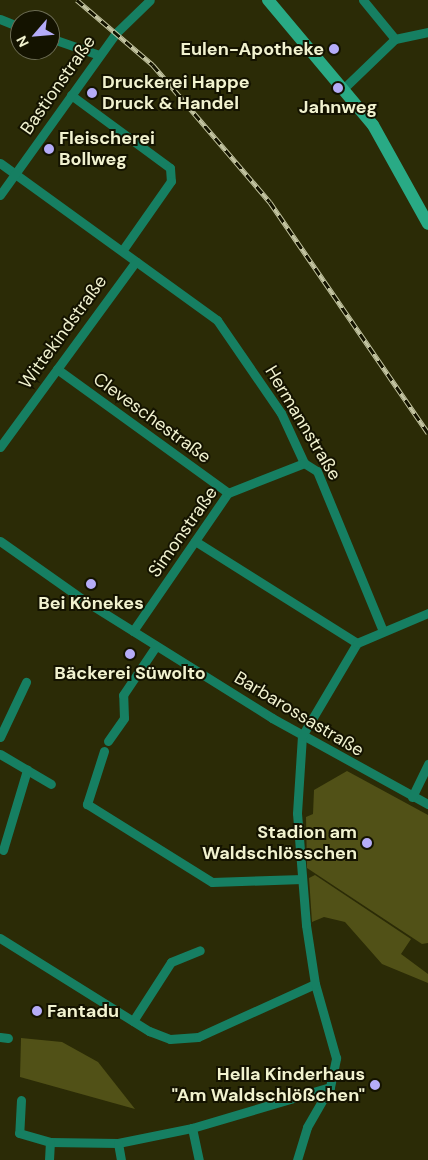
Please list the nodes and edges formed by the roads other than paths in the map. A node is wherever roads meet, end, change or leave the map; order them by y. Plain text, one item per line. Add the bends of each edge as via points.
1 (150, 0) edge
2 (268, 0) edge
3 (363, 0) edge
4 (428, 32) edge
5 (395, 39) junction
6 (60, 41) edge
7 (99, 55) junction
8 (344, 88) junction
9 (71, 95) junction
10 (0, 163) edge
11 (15, 174) junction
12 (0, 195) edge
13 (428, 224) edge
14 (122, 251) junction
15 (136, 261) junction
16 (57, 369) junction
17 (0, 447) edge
18 (304, 463) junction
19 (228, 493) junction
20 (0, 541) edge
21 (195, 541) junction
22 (428, 613) edge
23 (133, 631) junction
24 (383, 631) junction
25 (358, 643) junction
26 (156, 646) junction
27 (26, 682) dead end
28 (302, 736) junction
29 (0, 737) edge
30 (108, 741) dead end
31 (104, 750) dead end
32 (0, 754) edge
33 (428, 764) edge
34 (26, 770) junction
35 (52, 784) dead end
36 (412, 797) junction
37 (428, 804) edge
38 (3, 850) dead end
39 (302, 879) junction
40 (0, 938) edge
41 (200, 950) dead end
42 (315, 984) junction
43 (133, 1021) junction
44 (330, 1087) junction
45 (20, 1100) dead end
46 (192, 1128) junction
47 (50, 1142) junction
48 (118, 1142) junction
49 (49, 1160) edge
50 (121, 1160) edge
51 (199, 1160) edge
52 (297, 1160) edge

1 - 7 street, Bastionstraße via 129,17
2 - 8 main road
3 - 5 street
4 - 5 street
5 - 8 street
6 - 7 street
7 - 9 street, Bastionstraße
8 - 13 main road via 389,149
9 - 11 street, Bastionstraße
9 - 14 street via 170,168 171,181
10 - 11 street, Hermannstraße
11 - 12 street, Bastionstraße
11 - 14 street, Hermannstraße
14 - 15 street, Hermannstraße
15 - 16 street, Wittekindstraße
15 - 18 street, Hermannstraße via 217,320 281,413
16 - 17 street, Wittekindstraße
16 - 19 street, Cleveschestraße
18 - 19 street, Simonstraße
18 - 24 street, Hermannstraße via 317,471
19 - 21 street, Simonstraße
20 - 23 street, Barbarossastraße
21 - 23 street, Simonstraße
21 - 25 street
22 - 24 street
23 - 26 street, Barbarossastraße
24 - 25 street
25 - 28 street
26 - 28 street, Barbarossastraße
26 - 30 street via 123,695 124,718
27 - 29 street
28 - 36 street, Barbarossastraße
28 - 39 street via 297,772
31 - 39 street via 87,804 212,882
32 - 34 street
33 - 36 street
34 - 35 street
34 - 38 street
36 - 37 street, Barbarossastraße
39 - 42 street
40 - 43 street
41 - 43 street via 171,962
42 - 43 street via 198,1037 170,1038
42 - 44 street via 336,1058
44 - 46 street
44 - 52 street via 307,1126
45 - 47 street via 19,1133
46 - 48 street
46 - 51 street
47 - 48 street
47 - 49 street
48 - 50 street

